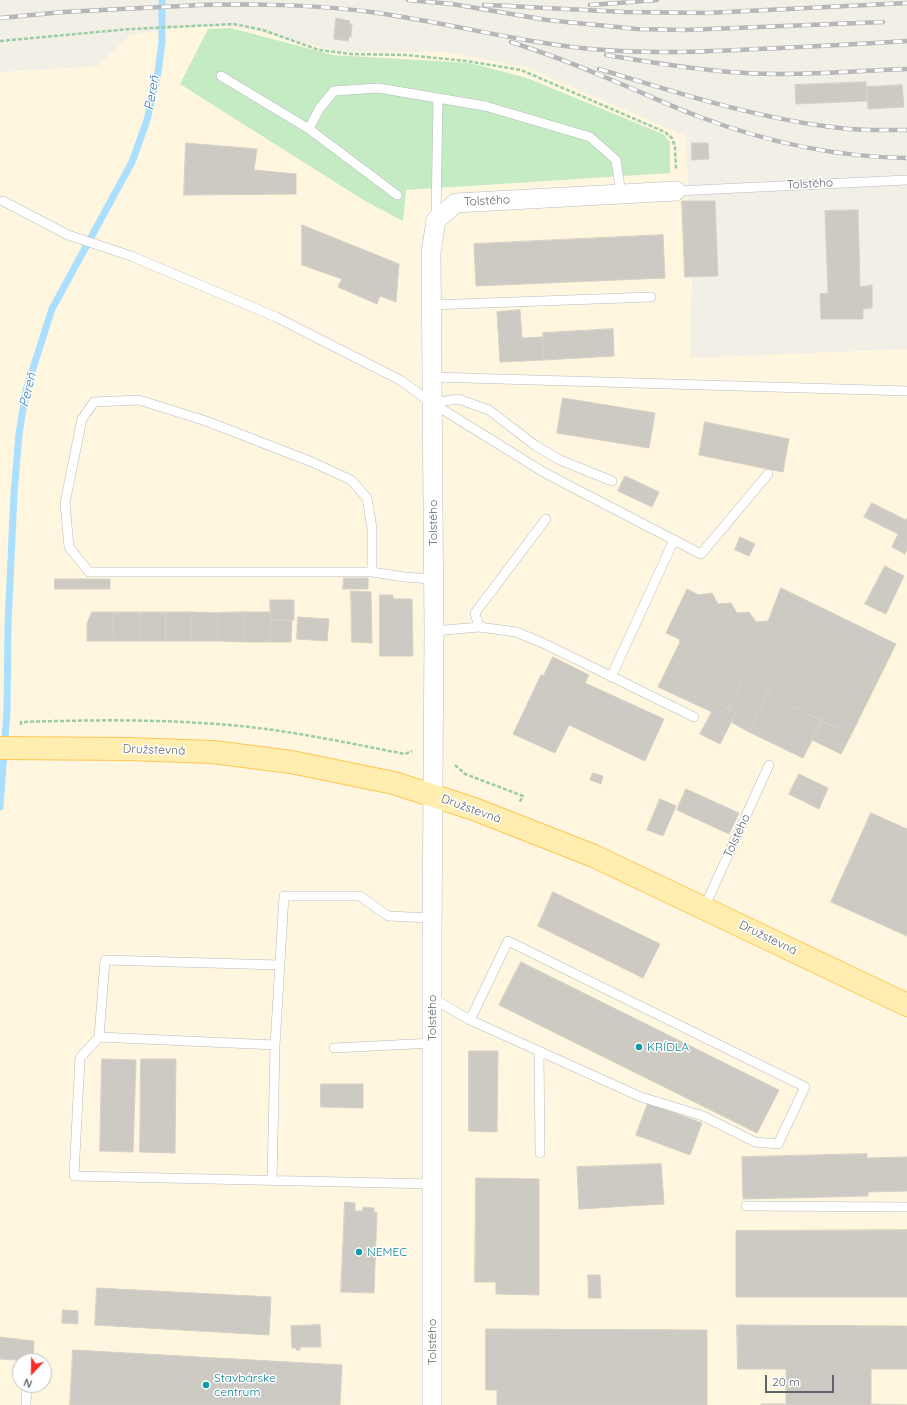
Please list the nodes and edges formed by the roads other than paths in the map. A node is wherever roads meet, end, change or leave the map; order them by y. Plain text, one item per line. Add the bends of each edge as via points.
1 (221, 76) dead end
2 (438, 98) junction
3 (309, 129) junction
4 (907, 180) edge
5 (676, 191) joint
6 (621, 194) junction
7 (397, 195) dead end
8 (3, 201) dead end
9 (436, 220) junction
10 (651, 297) dead end
11 (431, 305) junction
12 (432, 377) junction
13 (907, 392) edge
14 (432, 403) junction
15 (768, 474) dead end
16 (612, 481) dead end
17 (546, 519) dead end
18 (674, 540) junction
19 (372, 572) junction
20 (433, 579) junction
21 (479, 627) junction
22 (434, 631) junction
23 (611, 677) junction
24 (694, 718) dead end
25 (10, 749) edge
26 (769, 765) dead end
27 (433, 795) junction
28 (704, 908) junction
29 (432, 918) junction
30 (279, 965) junction
31 (432, 998) junction
32 (907, 1006) edge
33 (470, 1020) junction
34 (99, 1037) junction
35 (432, 1043) junction
36 (275, 1045) junction
37 (334, 1048) dead end
38 (539, 1051) junction
39 (540, 1153) dead end
40 (272, 1181) junction
41 (432, 1184) junction
42 (746, 1206) dead end
43 (907, 1207) edge
44 (27, 1393) edge
45 (26, 1405) edge
46 (432, 1405) edge

1 - 3 lane
2 - 3 lane via 378,88 334,91 318,109
2 - 6 lane via 485,106 590,137 616,160
2 - 9 lane
3 - 7 lane
4 - 5 lane, Tolstého
5 - 6 street, Tolstého
6 - 9 street, Tolstého via 456,203
8 - 14 lane via 68,235 131,256 276,318 400,380
9 - 11 street, Tolstého via 431,253
10 - 11 lane
11 - 12 street, Tolstého
12 - 13 lane
12 - 14 street, Tolstého
14 - 16 lane via 458,399 489,410 536,446 560,460
14 - 18 lane via 545,473
14 - 20 street, Tolstého
15 - 18 lane via 701,554
17 - 21 lane via 475,613
18 - 23 lane
19 - 19 lane via 372,528 366,498 351,480 206,421 139,400 94,402 82,419 65,503 69,547 90,572
19 - 20 lane
20 - 22 street, Tolstého
21 - 22 lane
21 - 23 lane via 516,632
22 - 27 street, Tolstého
23 - 24 lane
25 - 27 main road, Družstevná via 213,752 291,762
26 - 28 lane, Tolstého
27 - 28 main road, Družstevná via 594,856
27 - 29 street, Tolstého
28 - 32 main road, Družstevná
29 - 30 lane via 388,916 360,896 284,896
29 - 31 street, Tolstého
30 - 34 lane via 105,960
30 - 36 lane
31 - 33 lane
31 - 35 street, Tolstého
33 - 38 lane
33 - 38 lane via 508,941 805,1087 778,1144 755,1142 703,1116 641,1097
34 - 36 lane
34 - 40 lane via 80,1058 74,1176
35 - 37 lane
35 - 41 street, Tolstého
36 - 40 lane
38 - 39 lane
40 - 41 lane
41 - 46 street, Tolstého
42 - 43 lane
44 - 45 lane

